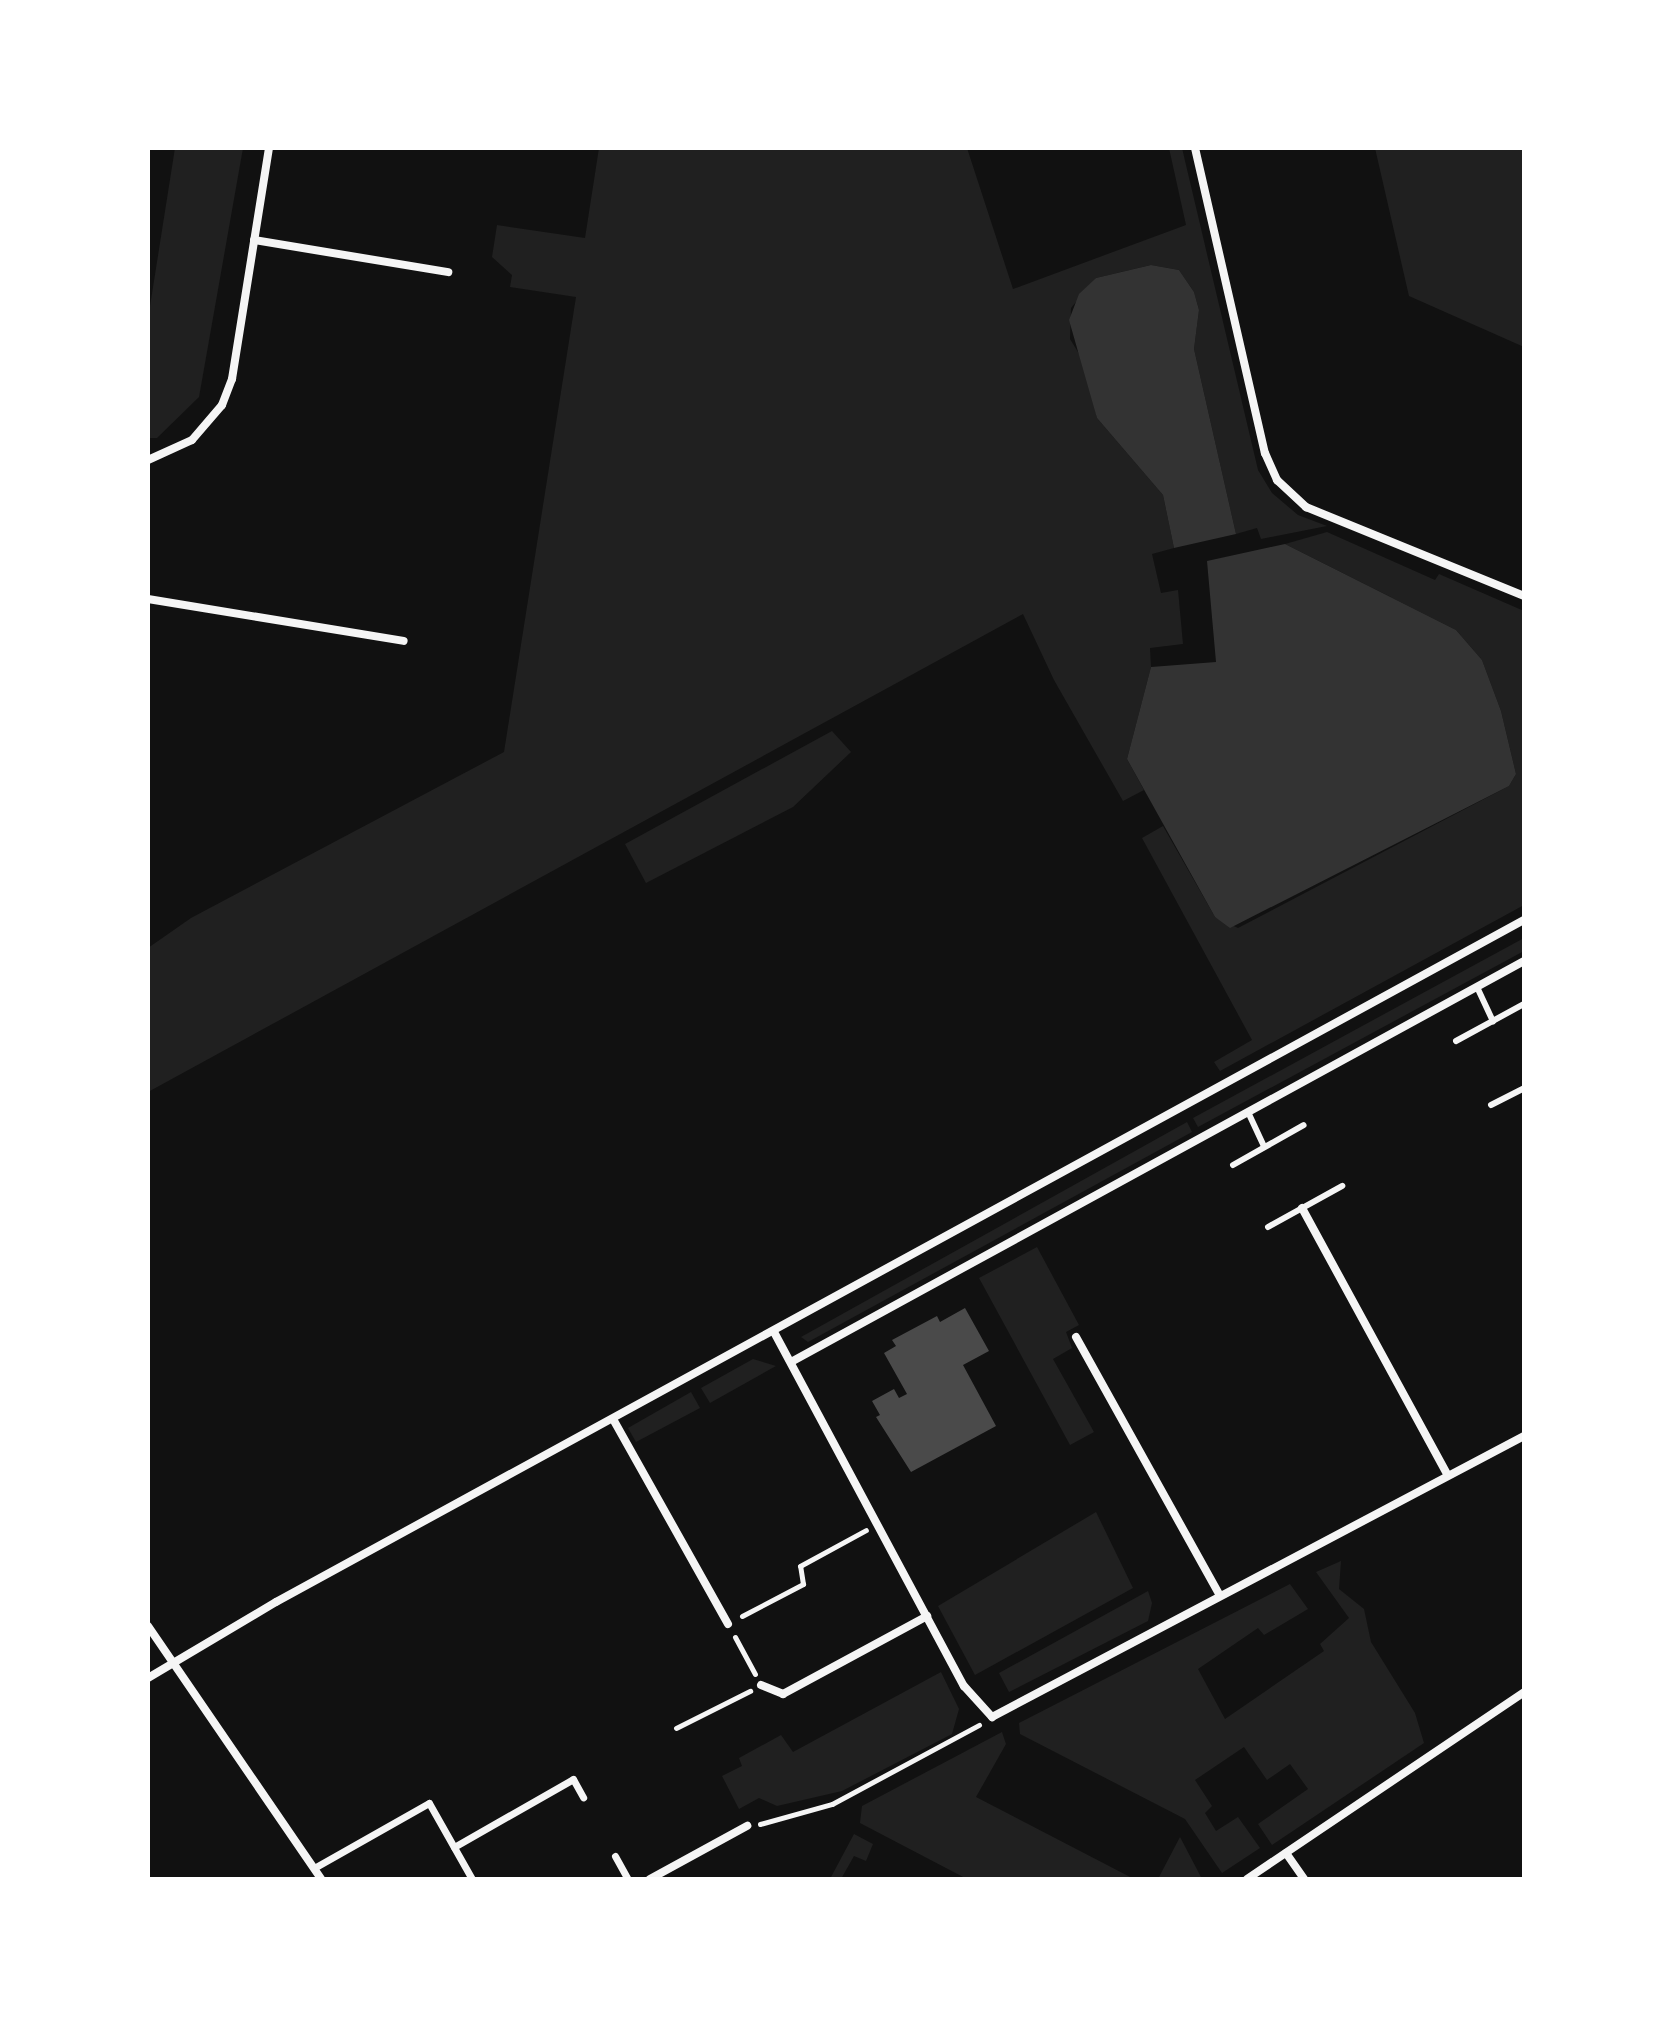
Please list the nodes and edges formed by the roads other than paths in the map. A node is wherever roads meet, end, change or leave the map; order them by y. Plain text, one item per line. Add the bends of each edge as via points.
1 (269, 148) edge
2 (1195, 148) edge
3 (254, 240) junction
4 (448, 272) dead end
5 (148, 460) edge
6 (1524, 596) edge
7 (148, 599) edge
8 (404, 641) dead end
9 (1524, 920) edge
10 (1524, 961) edge
11 (1477, 987) junction
12 (1524, 1004) edge
13 (1493, 1021) junction
14 (1456, 1041) dead end
15 (1524, 1088) edge
16 (1491, 1105) dead end
17 (1248, 1112) junction
18 (1304, 1125) dead end
19 (1264, 1147) junction
20 (1233, 1165) dead end
21 (1342, 1186) dead end
22 (1302, 1208) junction
23 (1268, 1227) dead end
24 (774, 1332) junction
25 (1076, 1337) dead end
26 (791, 1362) junction
27 (613, 1419) junction
28 (1524, 1436) edge
29 (1447, 1474) junction
30 (1219, 1594) junction
31 (927, 1616) junction
32 (728, 1624) road end
33 (148, 1626) edge
34 (171, 1662) junction
35 (148, 1678) edge
36 (761, 1685) road end
37 (1524, 1692) edge
38 (583, 1797) dead end
39 (747, 1826) road end
40 (454, 1847) junction
41 (1286, 1853) junction
42 (615, 1856) dead end
43 (314, 1868) junction
44 (321, 1879) edge
45 (472, 1879) edge
46 (628, 1879) edge
47 (650, 1879) edge
48 (1247, 1879) edge
49 (1304, 1879) edge

1 - 3 street
2 - 6 street via 1265,453 1277,480 1306,507
3 - 4 street
3 - 5 street via 232,379 222,405 192,440
7 - 8 street
9 - 24 street
10 - 11 street
11 - 13 lane
11 - 17 street
12 - 13 lane
13 - 14 lane
15 - 16 lane
17 - 19 lane
17 - 26 street
18 - 19 lane
19 - 20 lane
21 - 22 lane
22 - 23 lane
22 - 29 street
24 - 26 street
24 - 27 street
25 - 30 street
26 - 31 street
27 - 32 street
27 - 34 street
28 - 29 street
29 - 30 street
30 - 31 street via 992,1717 964,1686
31 - 36 street via 783,1694
33 - 34 street
34 - 35 street
34 - 43 street
37 - 41 street
38 - 40 street via 573,1779
39 - 47 street
40 - 43 street via 429,1803
40 - 45 street
41 - 48 street
41 - 49 street
42 - 46 street
43 - 44 street

